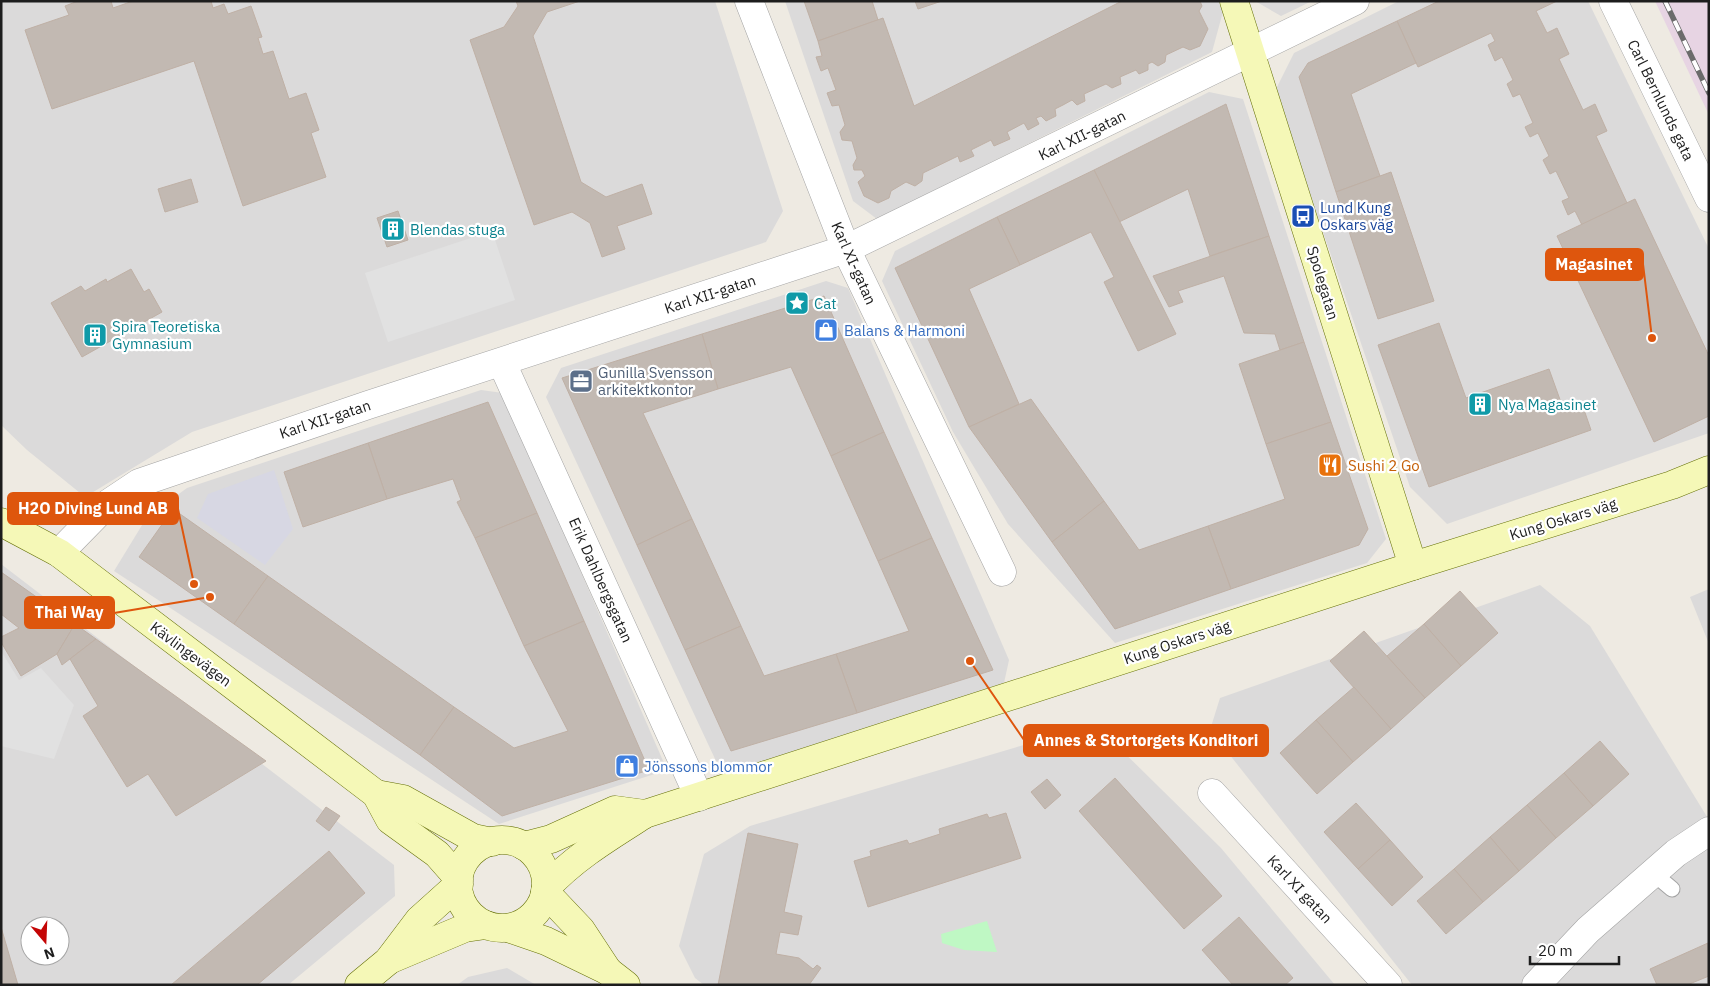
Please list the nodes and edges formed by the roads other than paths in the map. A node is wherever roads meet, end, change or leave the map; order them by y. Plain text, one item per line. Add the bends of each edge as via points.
1 (749, 1) edge
2 (1234, 1) edge
3 (1355, 1) edge
4 (1613, 1) edge
5 (1252, 52) junction
6 (1709, 198) edge
7 (846, 250) junction
8 (502, 363) junction
9 (1709, 470) edge
10 (1, 522) edge
11 (59, 554) junction
12 (1413, 566) junction
13 (1002, 572) dead end
14 (1212, 793) dead end
15 (376, 794) junction
16 (699, 797) junction
17 (645, 814) junction
18 (1709, 831) edge
19 (492, 842) junction
20 (524, 846) junction
21 (459, 881) junction
22 (546, 890) junction
23 (497, 926) junction
24 (388, 961) junction
25 (617, 978) edge
26 (359, 985) edge
27 (1388, 985) edge
28 (1536, 985) edge

1 - 7 street, Karl XI-gatan
2 - 5 main road, Spolegatan
3 - 5 street, Karl XII-gatan
4 - 6 street, Carl Bernlunds gata
5 - 7 street, Karl XII-gatan
5 - 12 main road, Spolegatan
7 - 8 street, Karl XII-gatan
7 - 13 street, Karl XI-gatan
8 - 11 street, Karl XII-gatan via 139,483 106,504
8 - 16 street, Erik Dahlbergsgatan
9 - 12 main road, Kung Oskars väg via 1672,485
10 - 11 main road, Kävlingevägen
11 - 15 main road, Kävlingevägen
12 - 16 main road, Kung Oskars väg
14 - 27 street, Karl XI gatan
15 - 19 main road, Kävlingevägen via 403,799 473,838
15 - 21 main road, Kävlingevägen via 390,820 437,854
16 - 17 main road, Kung Oskars väg
17 - 20 main road, Kung Oskars väg via 615,810 551,839
17 - 22 main road, Kung Oskars väg via 585,852
18 - 28 street via 1676,853 1663,881 1588,930
19 - 20 main road, Kung Oskars väg via 509,841
19 - 21 main road, Kung Oskars väg via 467,858
20 - 22 main road via 541,864
21 - 23 main road via 465,907 473,917
21 - 24 main road, Kung Oskars väg via 419,920
22 - 23 main road, Kung Oskars väg via 535,914 522,924
22 - 25 main road
23 - 24 main road, Kung Oskars väg via 465,928
23 - 25 main road via 546,941
24 - 26 main road, Kung Oskars väg

